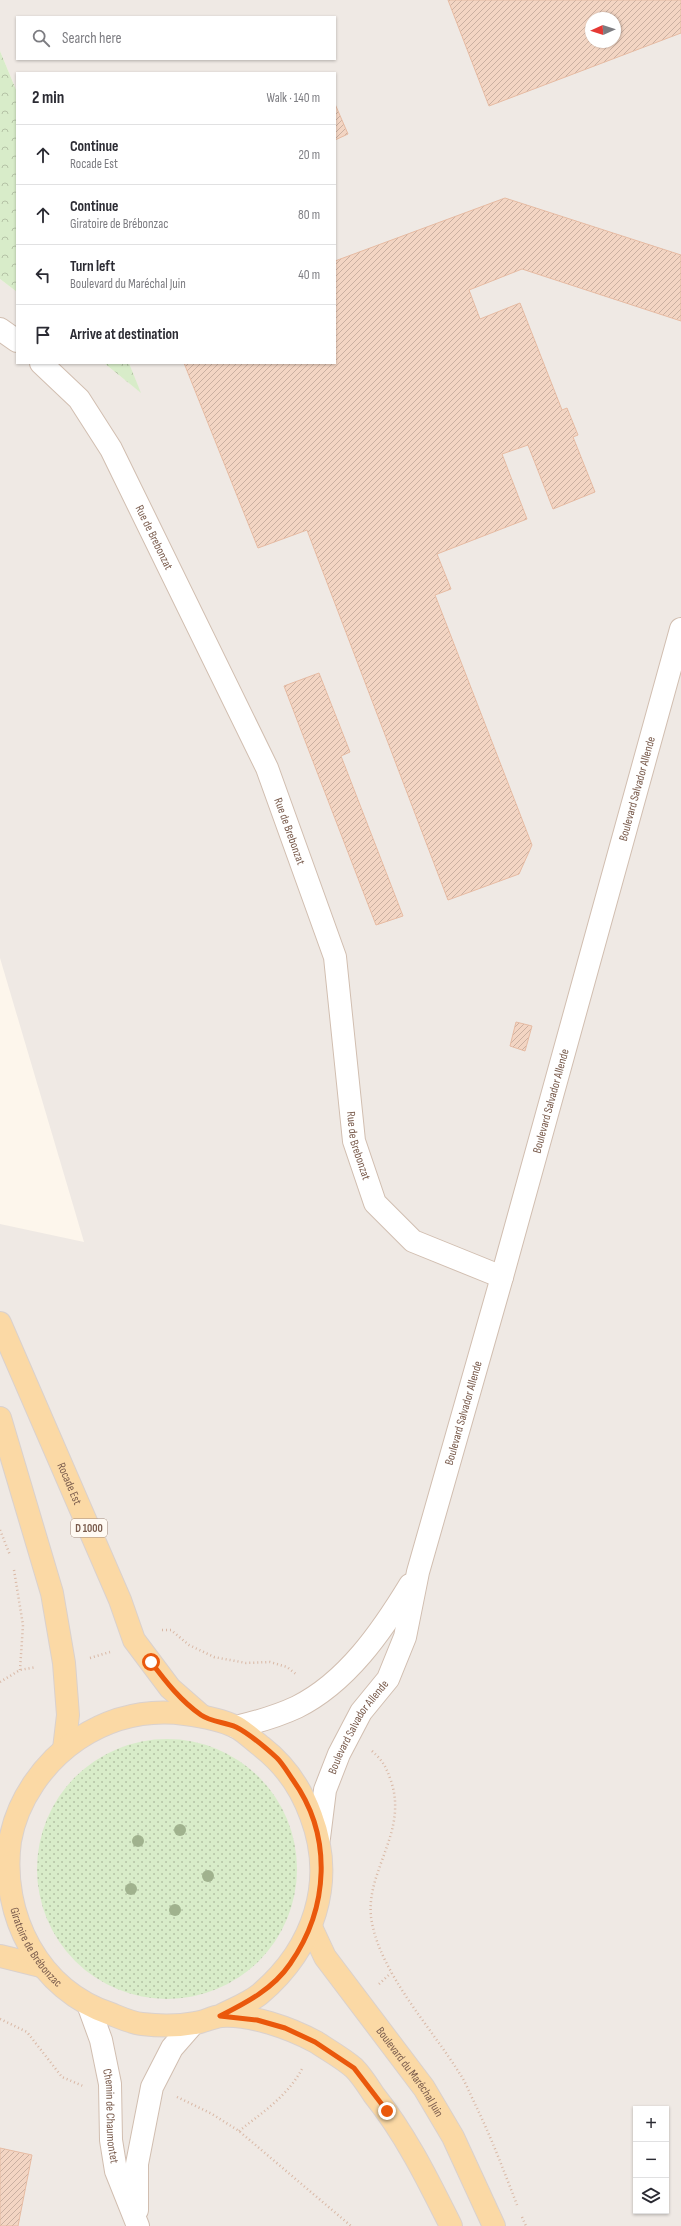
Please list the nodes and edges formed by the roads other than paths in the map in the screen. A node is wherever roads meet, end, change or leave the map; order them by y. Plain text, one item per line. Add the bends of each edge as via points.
1 (0, 329) edge
2 (16, 340) edge
3 (42, 364) edge
4 (681, 629) edge
5 (502, 1277) junction
6 (0, 1323) edge
7 (0, 1418) edge
8 (418, 1572) junction
9 (202, 1716) junction
10 (236, 1727) junction
11 (64, 1749) junction
12 (319, 1838) junction
13 (5, 1845) edge
14 (311, 1928) junction
15 (0, 1956) edge
16 (41, 1966) junction
17 (89, 2007) junction
18 (220, 2016) junction
19 (192, 2024) junction
20 (137, 2225) edge
21 (450, 2226) edge
22 (494, 2226) edge

1 - 2 street
3 - 5 street, Rue de Brebonzat via 79,400 111,449 267,768 334,957 354,1141 375,1203 413,1241
4 - 5 street, Boulevard Salvador Allende
5 - 8 street, Boulevard Salvador Allende
6 - 9 main road, Rocade Est / D 1000 via 120,1600 134,1640 170,1688
7 - 11 main road via 52,1593 64,1663 68,1715
8 - 10 street, Boulevard Salvador Allende via 396,1609 340,1677 296,1708 268,1719
8 - 12 street, Boulevard Salvador Allende via 405,1637 388,1679 361,1712 348,1734 325,1790
9 - 10 main road, Giratoire de Brébonzac
9 - 11 main road, Giratoire de Brébonzac via 166,1711 129,1716 94,1728
10 - 12 main road, Giratoire de Brébonzac via 278,1759 304,1795
11 - 13 main road, Giratoire de Brébonzac via 45,1768 30,1790
12 - 14 main road, Giratoire de Brébonzac via 322,1868 319,1898
13 - 16 main road, Giratoire de Brébonzac via 12,1906 24,1938
14 - 18 main road, Giratoire de Brébonzac via 290,1965 258,1996
14 - 22 main road, Boulevard du Maréchal Juin via 325,1958 424,2088 453,2137
15 - 16 main road
16 - 17 main road, Giratoire de Brébonzac via 63,1989
17 - 19 main road, Giratoire de Brébonzac via 140,2024
17 - 20 street, Chemin de Chaumontet via 101,2040 110,2084 111,2140 116,2171
18 - 19 main road, Giratoire de Brébonzac
18 - 21 main road via 257,2020 285,2028 315,2042 354,2068 387,2111 416,2156
19 - 20 street, Chemin de Chaumontet via 172,2048 152,2087 137,2164

